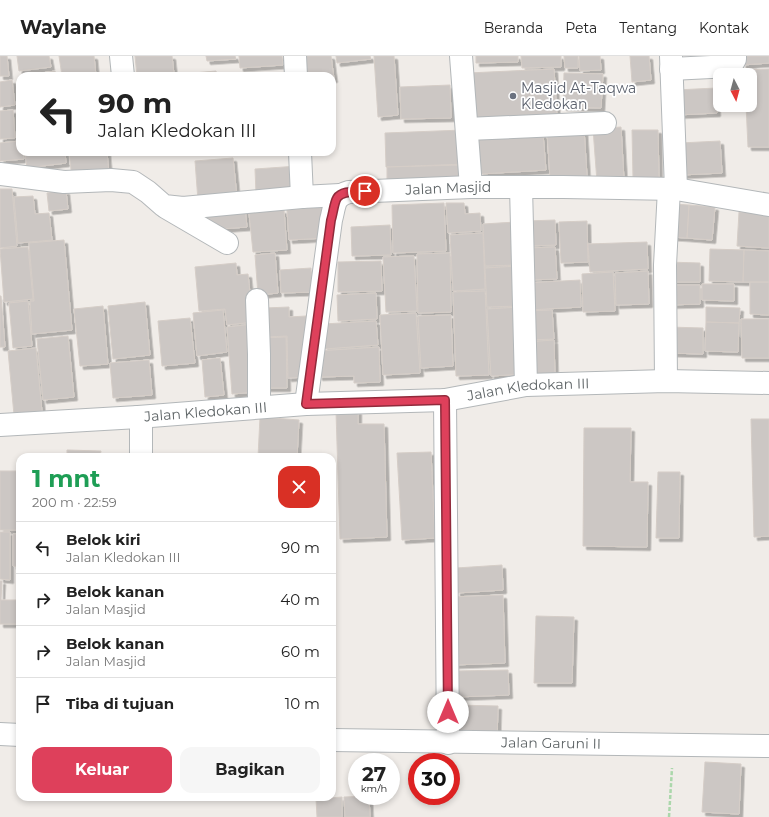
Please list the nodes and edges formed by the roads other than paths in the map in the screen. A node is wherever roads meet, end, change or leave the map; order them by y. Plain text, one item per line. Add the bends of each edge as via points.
1 (121, 56) edge
2 (295, 56) edge
3 (461, 56) edge
4 (735, 56) edge
5 (671, 63) edge
6 (123, 72) edge
7 (296, 72) edge
8 (605, 123) dead end
9 (467, 129) junction
10 (300, 156) edge
11 (0, 174) edge
12 (471, 187) junction
13 (521, 187) junction
14 (672, 189) junction
15 (340, 195) junction
16 (302, 197) junction
17 (769, 205) edge
18 (164, 206) junction
19 (227, 243) dead end
20 (257, 300) dead end
21 (666, 381) junction
22 (769, 382) edge
23 (526, 385) junction
24 (445, 400) junction
25 (306, 404) junction
26 (259, 408) junction
27 (138, 417) junction
28 (0, 425) edge
29 (141, 453) edge
30 (0, 734) edge
31 (16, 735) edge
32 (336, 740) edge
33 (448, 743) junction
34 (769, 746) edge

1 - 6 street
2 - 7 street
3 - 9 street
4 - 5 street via 731,66
5 - 14 street
8 - 9 street
9 - 12 street
10 - 16 street
11 - 18 street via 64,182 133,182
12 - 13 street, Jalan Masjid
12 - 15 street, Jalan Masjid via 349,192
13 - 14 street, Jalan Masjid
13 - 23 street
14 - 17 street, Jalan Masjid
14 - 21 street via 665,265
15 - 16 street, Jalan Masjid
15 - 25 street via 331,220
16 - 18 street, Jalan Masjid via 182,208
18 - 19 street
20 - 26 street
21 - 22 street, Jalan Kledokan III
21 - 23 street, Jalan Kledokan III
23 - 24 street, Jalan Kledokan III
24 - 25 street, Jalan Kledokan III
24 - 33 street
25 - 26 street, Jalan Kledokan III
26 - 27 street, Jalan Kledokan III
27 - 28 street, Jalan Kledokan III
27 - 29 street via 141,426
30 - 31 street
32 - 33 street, Jalan Garuni II
33 - 34 street, Jalan Garuni II

